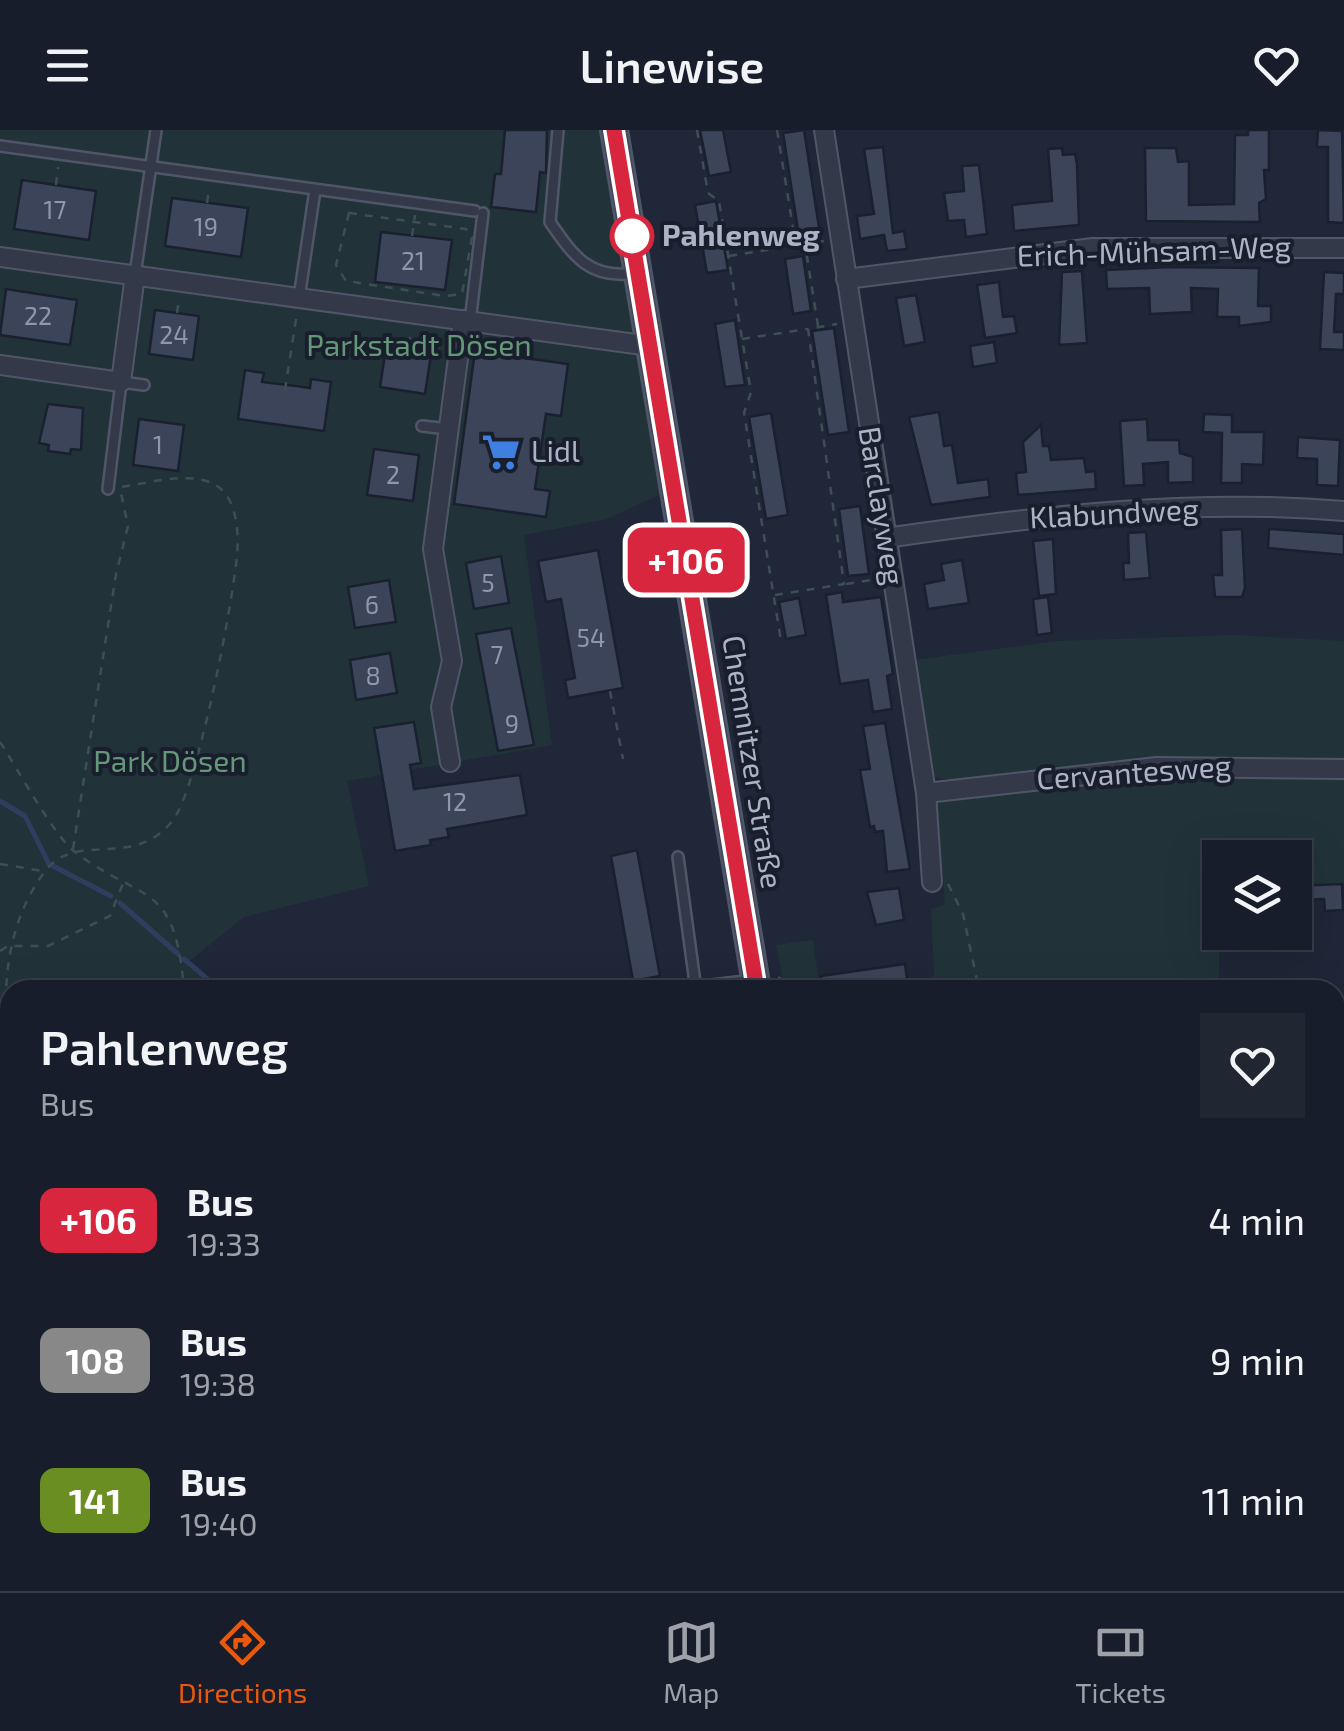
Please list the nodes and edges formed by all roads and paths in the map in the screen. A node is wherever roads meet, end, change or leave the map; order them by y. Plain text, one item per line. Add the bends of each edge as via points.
1 (156, 130) edge
2 (558, 130) edge
3 (614, 130) edge
4 (697, 130) edge
5 (778, 130) edge
6 (824, 130) edge
7 (0, 146) edge
8 (60, 154) junction
9 (151, 166) junction
10 (211, 175) junction
11 (56, 185) dead end
12 (315, 190) junction
13 (206, 203) dead end
14 (417, 203) junction
15 (414, 221) junction
16 (412, 236) dead end
17 (840, 239) junction
18 (805, 244) junction
19 (796, 246) junction
20 (1344, 248) edge
21 (0, 256) edge
22 (728, 256) junction
23 (638, 272) junction
24 (135, 275) junction
25 (846, 279) junction
26 (299, 298) junction
27 (467, 321) junction
28 (852, 322) junction
29 (818, 328) junction
30 (808, 329) junction
31 (742, 339) junction
32 (496, 342) dead end
33 (650, 346) junction
34 (495, 354) dead end
35 (0, 365) edge
36 (121, 382) junction
37 (144, 385) dead end
38 (286, 390) dead end
39 (422, 426) dead end
40 (448, 429) junction
41 (108, 489) dead end
42 (1344, 511) edge
43 (886, 538) junction
44 (892, 576) junction
45 (844, 584) junction
46 (774, 595) junction
47 (781, 641) dead end
48 (610, 691) dead end
49 (0, 742) edge
50 (622, 759) dead end
51 (450, 762) dead end
52 (1344, 769) edge
53 (926, 794) junction
54 (72, 850) junction
55 (678, 857) dead end
56 (0, 864) edge
57 (44, 871) junction
58 (125, 879) junction
59 (932, 882) joint
60 (8, 946) junction
61 (0, 951) edge
62 (5, 980) edge
63 (184, 980) edge
64 (695, 980) edge
65 (763, 980) edge
66 (977, 980) edge

1 - 9 lane
2 - 23 lane via 550,222 582,265 616,276
3 - 23 main road, Chemnitzer Straße
4 - 22 path
5 - 19 path
6 - 17 street, Barclayweg
7 - 8 lane
8 - 9 lane
8 - 11 path
9 - 10 lane
9 - 24 lane
10 - 12 lane
10 - 13 path
12 - 14 lane
12 - 26 lane
14 - 15 path
14 - 27 lane via 479,212
15 - 15 path via 349,213 336,265 340,275 346,281 462,294 470,233
15 - 16 path
17 - 18 path
17 - 25 street, Barclayweg
18 - 19 path
18 - 29 path
19 - 22 path
20 - 25 street, Erich-Mühsam-Weg via 1093,248
21 - 24 street
22 - 31 path
23 - 33 main road, Chemnitzer Straße
24 - 26 street
24 - 36 street
25 - 28 street, Barclayweg
26 - 27 street
26 - 38 path
27 - 33 street
27 - 40 street
28 - 29 path
28 - 43 street, Barclayweg
29 - 30 path
30 - 31 path
30 - 45 path
31 - 46 path via 751,392 744,413
32 - 34 path
33 - 65 main road, Chemnitzer Straße
35 - 36 street
36 - 37 lane
36 - 41 lane
39 - 40 lane
40 - 51 street via 433,549 452,661 441,707
42 - 43 street, Klabundweg via 1166,507
43 - 44 street, Barclayweg
44 - 45 path
44 - 53 street, Barclayweg
45 - 46 path
46 - 47 path
48 - 50 path
49 - 54 path
52 - 53 street, Cervantesweg via 1156,766
53 - 59 street, Barclayweg
54 - 54 path via 117,852 159,836 176,816 199,752 237,554 236,520 226,494 213,483 195,478 120,487 128,526
54 - 57 path
54 - 58 path
55 - 64 lane
56 - 57 path
57 - 60 path
58 - 60 path via 110,916 48,946
58 - 63 path via 158,900 179,936
59 - 66 path via 948,884 962,914
60 - 61 path
60 - 62 path

